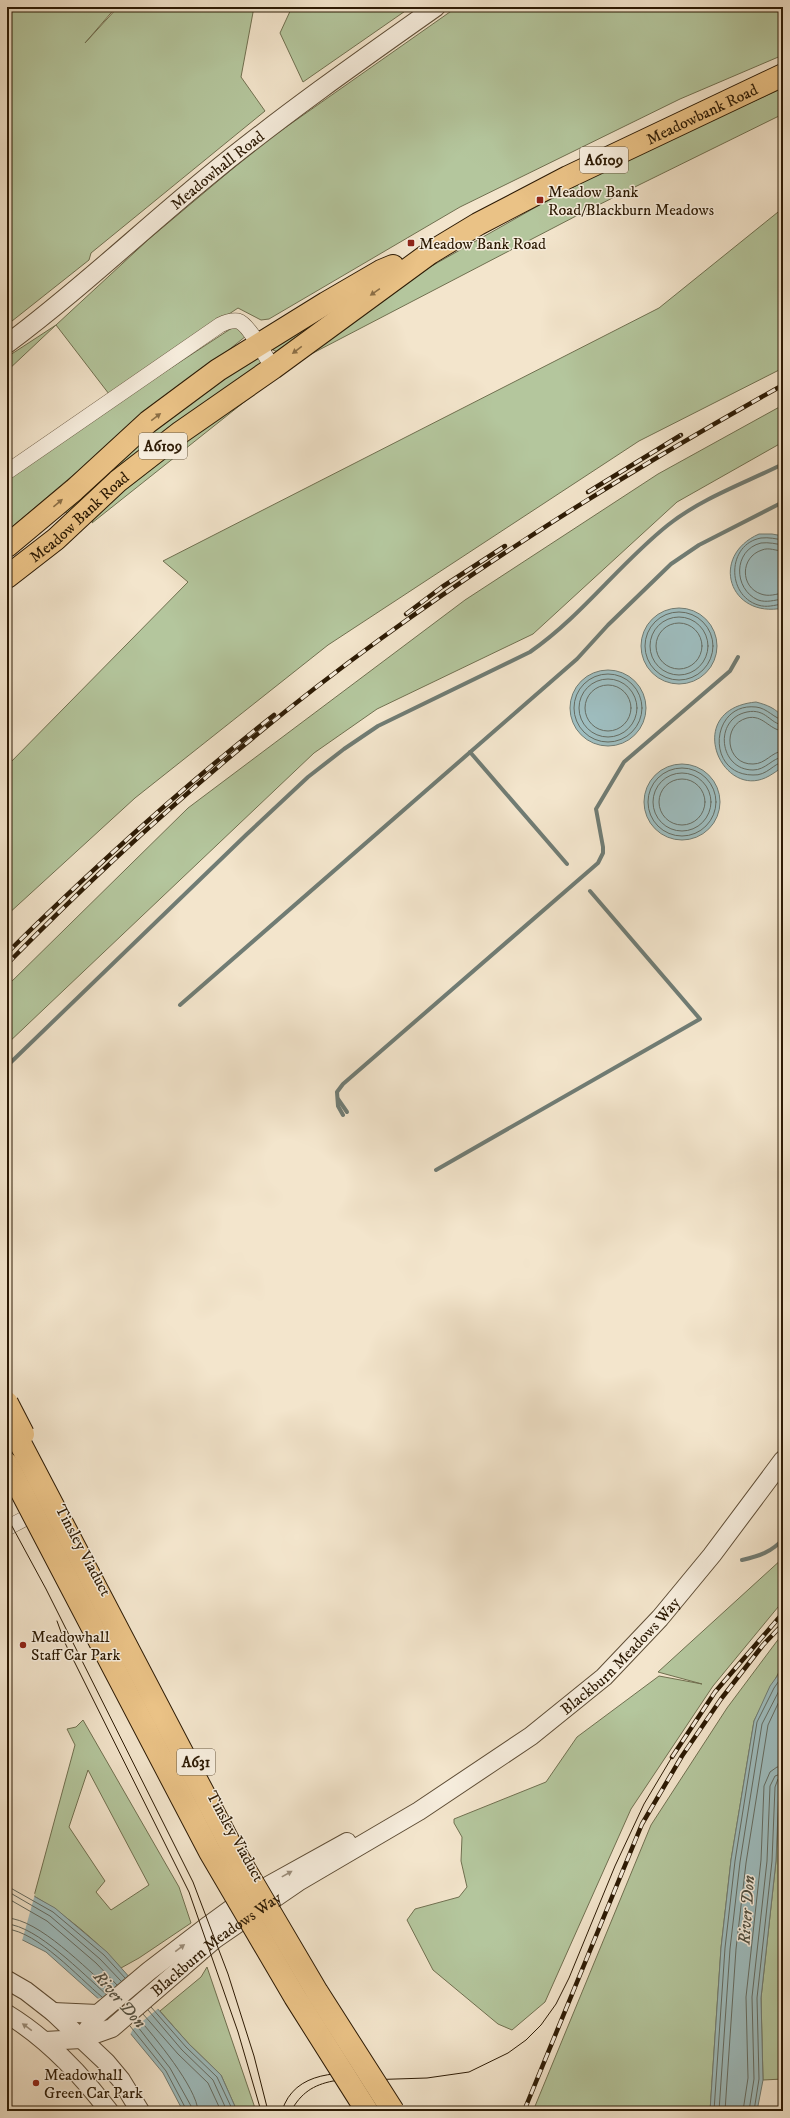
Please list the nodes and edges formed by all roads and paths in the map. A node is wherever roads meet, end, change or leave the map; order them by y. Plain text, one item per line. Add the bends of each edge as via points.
1 (436, 7) edge
2 (783, 75) edge
3 (430, 253) junction
4 (7, 344) edge
5 (258, 345) junction
6 (273, 368) junction
7 (7, 472) edge
8 (39, 520) junction
9 (56, 539) junction
10 (7, 546) edge
11 (7, 577) edge
12 (7, 1403) edge
13 (7, 1418) edge
14 (783, 1460) edge
15 (7, 1464) edge
16 (7, 1479) edge
17 (51, 1505) dead end
18 (7, 1528) edge
19 (419, 1811) junction
20 (7, 1980) edge
21 (102, 2011) junction
22 (53, 2012) junction
23 (7, 2014) edge
24 (116, 2025) junction
25 (81, 2039) junction
26 (46, 2041) junction
27 (106, 2062) junction
28 (92, 2088) junction
29 (109, 2111) edge
30 (140, 2111) edge
31 (358, 2111) edge
32 (367, 2111) edge
33 (393, 2111) edge
34 (403, 2111) edge

1 - 4 street, Meadowhall Road via 298,105 196,186 53,310
2 - 3 main road, Meadowbank Road / A6109 via 568,177 478,224
3 - 5 main road, Meadow Bank Road / A6109 via 381,271
3 -> 6 main road, Meadow Bank Road / A6109
5 - 6 street
5 - 7 street via 239,321 230,320 220,325
8 -> 5 main road, Meadow Bank Road / A6109 via 148,422 218,370
6 - 9 main road, Meadow Bank Road / A6109 via 181,432 118,481
8 - 9 main road
8 - 10 main road, Meadow Bank Road / A6109
9 - 11 main road, Meadow Bank Road / A6109
12 - 34 main road, Tinsley Viaduct / A631, bridge via 240,1844 332,2002
13 - 33 main road, Tinsley Viaduct, bridge via 231,1846 317,1992
14 - 19 street, Blackburn Meadows Way via 670,1606 604,1677 531,1736
15 - 32 main road, Tinsley Viaduct, bridge via 210,1852
16 - 31 main road, A631 via 200,1851
17 - 18 street
21 -> 19 street, Blackburn Meadows Way via 149,1971 246,1898 366,1831
19 - 24 street, Blackburn Meadows Way via 298,1882 215,1939
20 - 22 street
21 - 22 street
21 - 25 street, Blackburn Meadows Way
22 - 25 street
26 -> 23 street
24 - 25 street, Blackburn Meadows Way
24 - 27 street
25 - 26 street
25 - 27 street
25 - 28 street via 84,2062
26 - 28 street
27 - 30 street via 121,2080
28 - 29 street

